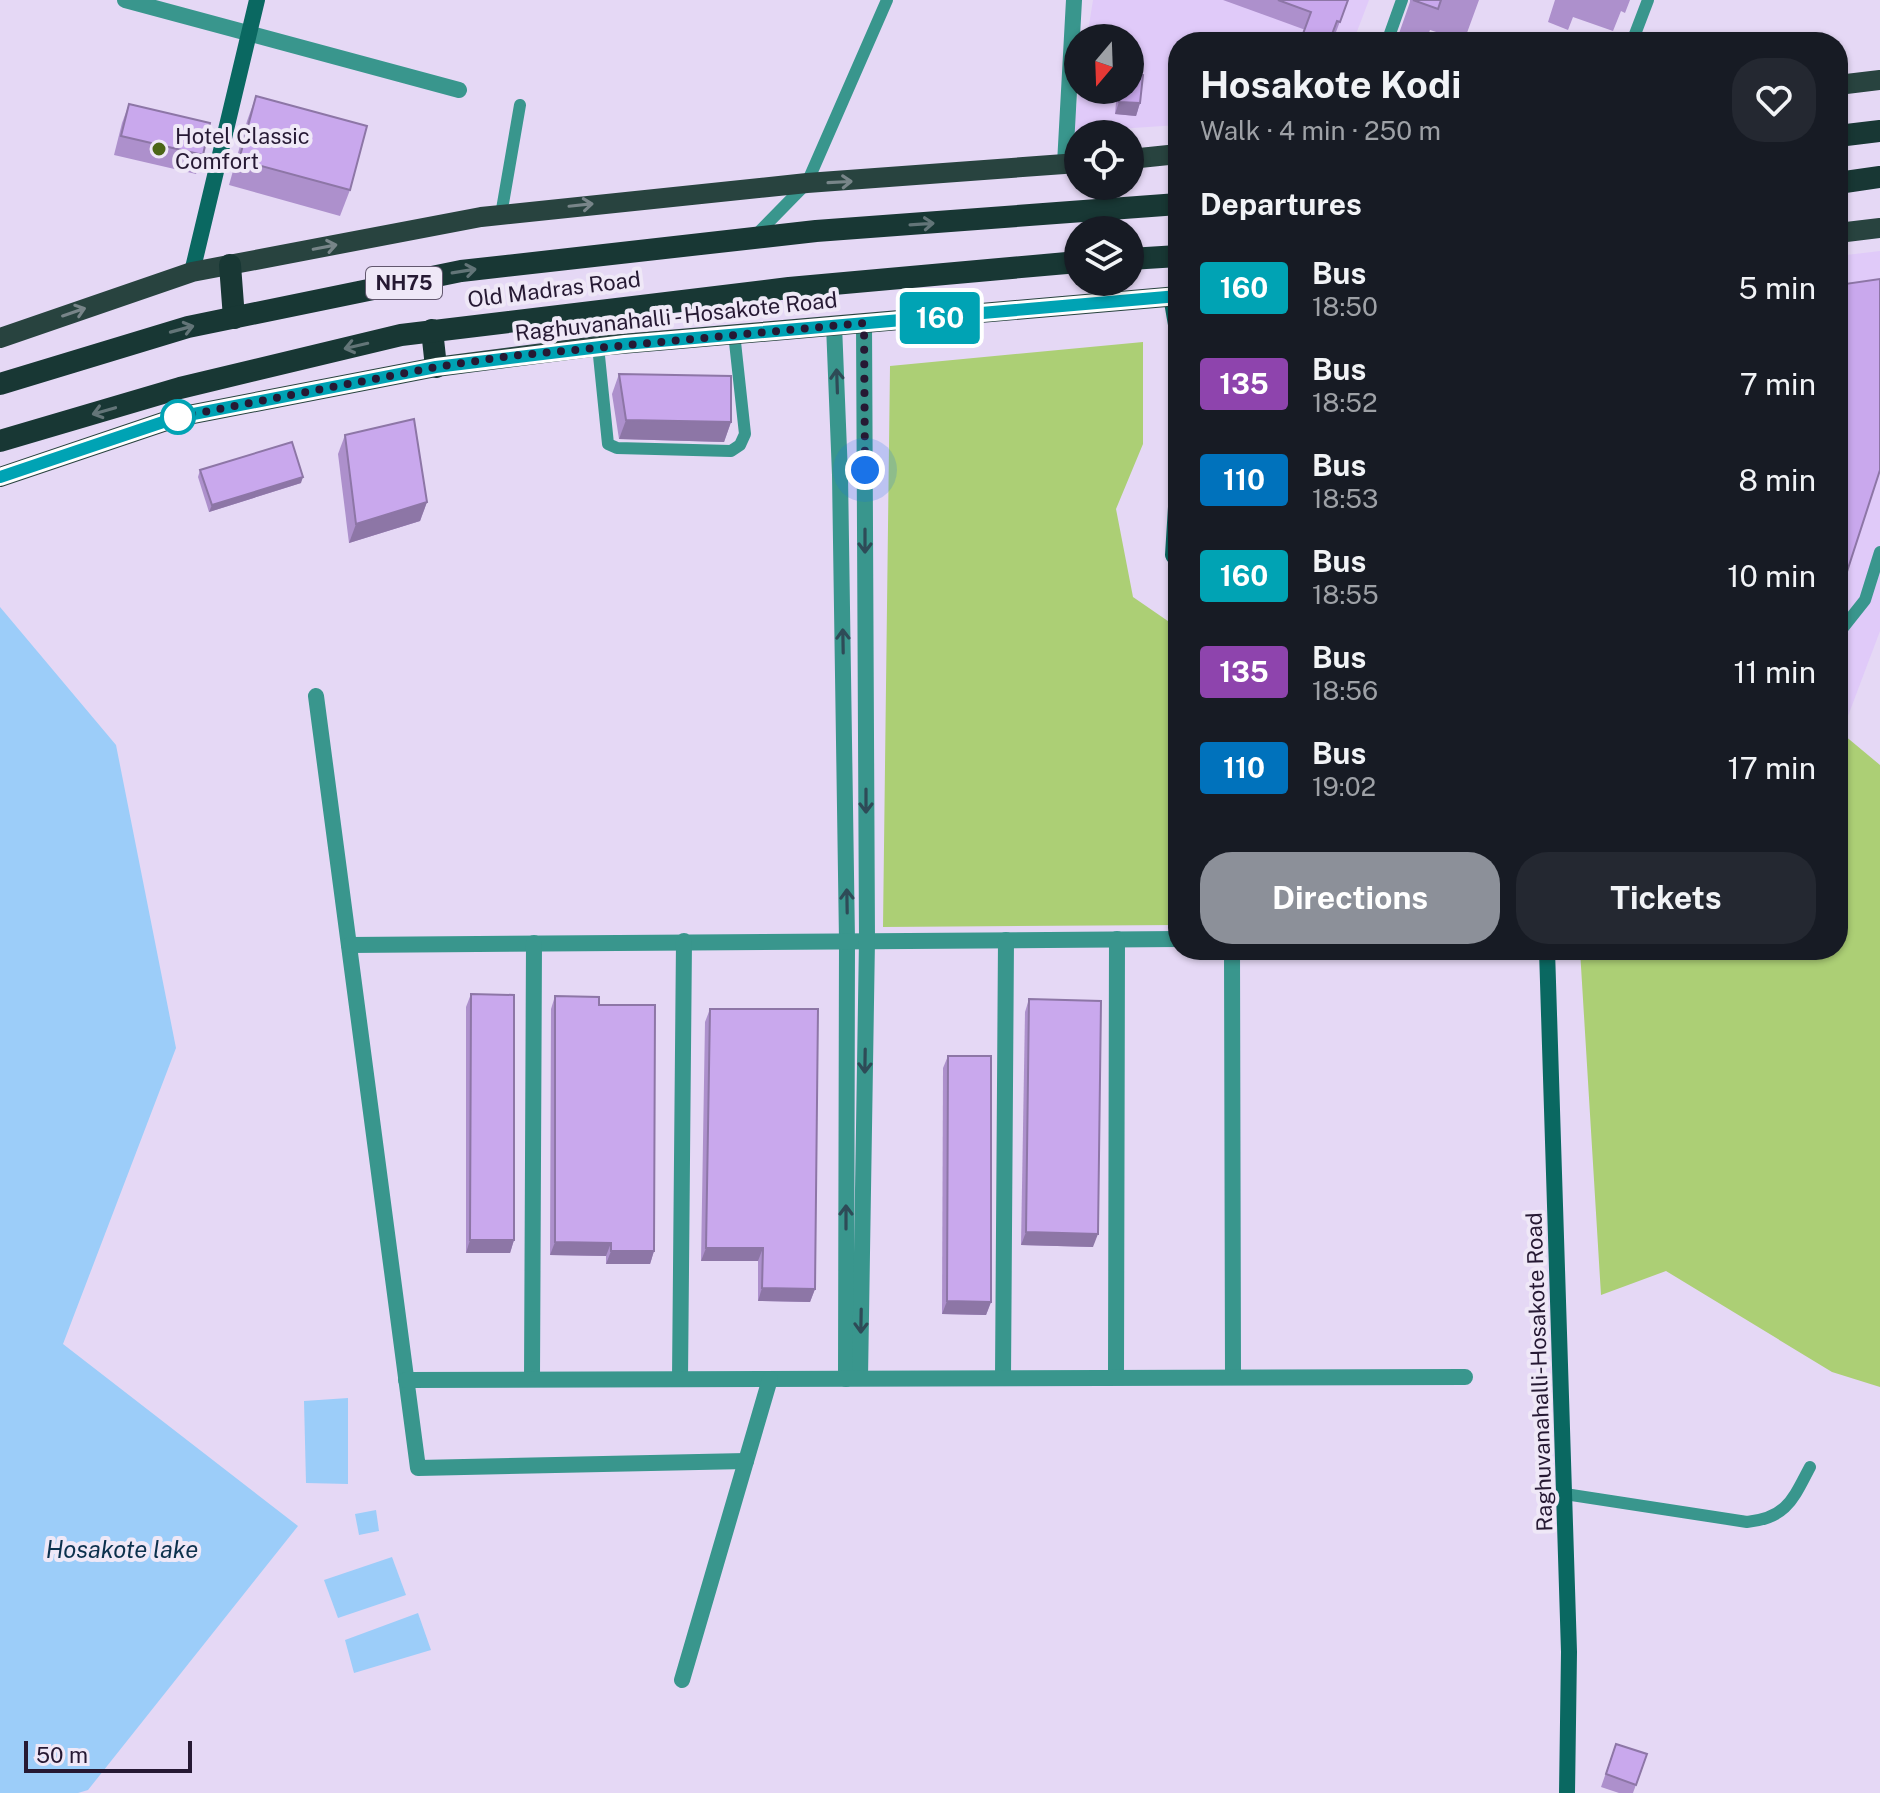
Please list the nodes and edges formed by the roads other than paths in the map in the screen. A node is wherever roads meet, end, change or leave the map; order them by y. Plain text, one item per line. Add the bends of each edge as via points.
1 (125, 0) edge
2 (257, 0) edge
3 (887, 0) edge
4 (1074, 0) edge
5 (1402, 0) edge
6 (1648, 0) edge
7 (249, 32) junction
8 (1391, 32) edge
9 (1636, 32) edge
10 (1880, 80) edge
11 (1848, 84) edge
12 (459, 90) dead end
13 (520, 105) dead end
14 (1072, 120) edge
15 (1880, 131) edge
16 (1848, 135) edge
17 (1168, 155) edge
18 (1144, 158) edge
19 (1064, 164) edge
20 (1880, 177) edge
21 (1848, 182) edge
22 (807, 183) junction
23 (1168, 205) edge
24 (501, 215) junction
25 (1880, 228) edge
26 (1848, 232) edge
27 (753, 238) junction
28 (1168, 257) edge
29 (1144, 258) edge
30 (1064, 263) edge
31 (230, 265) junction
32 (192, 272) junction
33 (1168, 297) edge
34 (234, 318) junction
35 (864, 323) junction
36 (834, 325) junction
37 (432, 330) junction
38 (734, 333) junction
39 (0, 338) edge
40 (598, 346) junction
41 (436, 367) junction
42 (0, 384) edge
43 (0, 441) edge
44 (0, 477) edge
45 (1880, 552) edge
46 (1848, 621) edge
47 (316, 696) dead end
48 (1117, 939) junction
49 (1168, 939) edge
50 (847, 940) junction
51 (867, 940) junction
52 (1006, 940) junction
53 (684, 941) junction
54 (534, 943) junction
55 (349, 945) junction
56 (1232, 960) edge
57 (1547, 960) edge
58 (1116, 1377) junction
59 (1233, 1377) junction
60 (1465, 1377) dead end
61 (853, 1378) junction
62 (1003, 1378) junction
63 (532, 1379) junction
64 (680, 1379) junction
65 (770, 1379) junction
66 (406, 1380) junction
67 (746, 1461) junction
68 (1810, 1467) dead end
69 (1565, 1494) junction
70 (682, 1680) dead end
71 (1567, 1793) edge

1 - 7 street
2 - 7 main road
3 - 22 lane
4 - 14 street
5 - 8 lane
6 - 9 lane
7 - 12 street
7 - 32 main road
10 - 11 main road
13 - 24 lane
15 - 16 highway
17 - 18 main road
22 -> 19 main road
20 - 21 highway
24 -> 22 main road
22 - 27 lane
27 -> 23 highway, Old Madras Road / NH75
31 -> 24 main road
25 - 26 main road
34 -> 27 highway, Old Madras Road / NH75 via 461,271
28 - 29 highway
30 - 37 highway, Old Madras Road / NH75 via 789,288
31 - 32 main road
31 - 34 highway
39 -> 32 main road
33 - 35 main road, Raghuvanahalli - Hosakote Road
42 -> 34 highway, Old Madras Road / NH75
35 - 36 main road, Raghuvanahalli - Hosakote Road
35 -> 51 street
36 - 38 main road, Raghuvanahalli - Hosakote Road
50 -> 36 street
37 - 41 highway
37 -> 43 highway, Old Madras Road / NH75 via 180,388
38 - 40 main road, Raghuvanahalli - Hosakote Road
38 - 40 lane via 745,434 731,451 608,444
40 - 41 main road, Raghuvanahalli - Hosakote Road
41 - 44 main road, Raghuvanahalli - Hosakote Road via 178,417
45 - 46 lane via 1865,600
47 - 55 street
48 - 49 street
48 - 52 street
48 - 58 street
50 - 51 street
50 - 53 street
61 -> 50 street
51 - 52 street
51 -> 61 street
52 - 62 street
53 - 54 street
53 - 64 street
54 - 55 street
54 - 63 street
55 - 66 street
56 - 59 street
57 - 69 main road, Raghuvanahalli-Hosakote Road
58 - 59 street
58 - 62 street
59 - 60 street
61 - 62 street
61 - 65 street
63 - 64 street
63 - 66 street
64 - 65 street
65 - 67 street
66 - 67 street via 418,1468
67 - 70 street
68 - 69 lane via 1789,1506 1767,1520 1747,1522
69 - 71 main road, Raghuvanahalli-Hosakote Road

